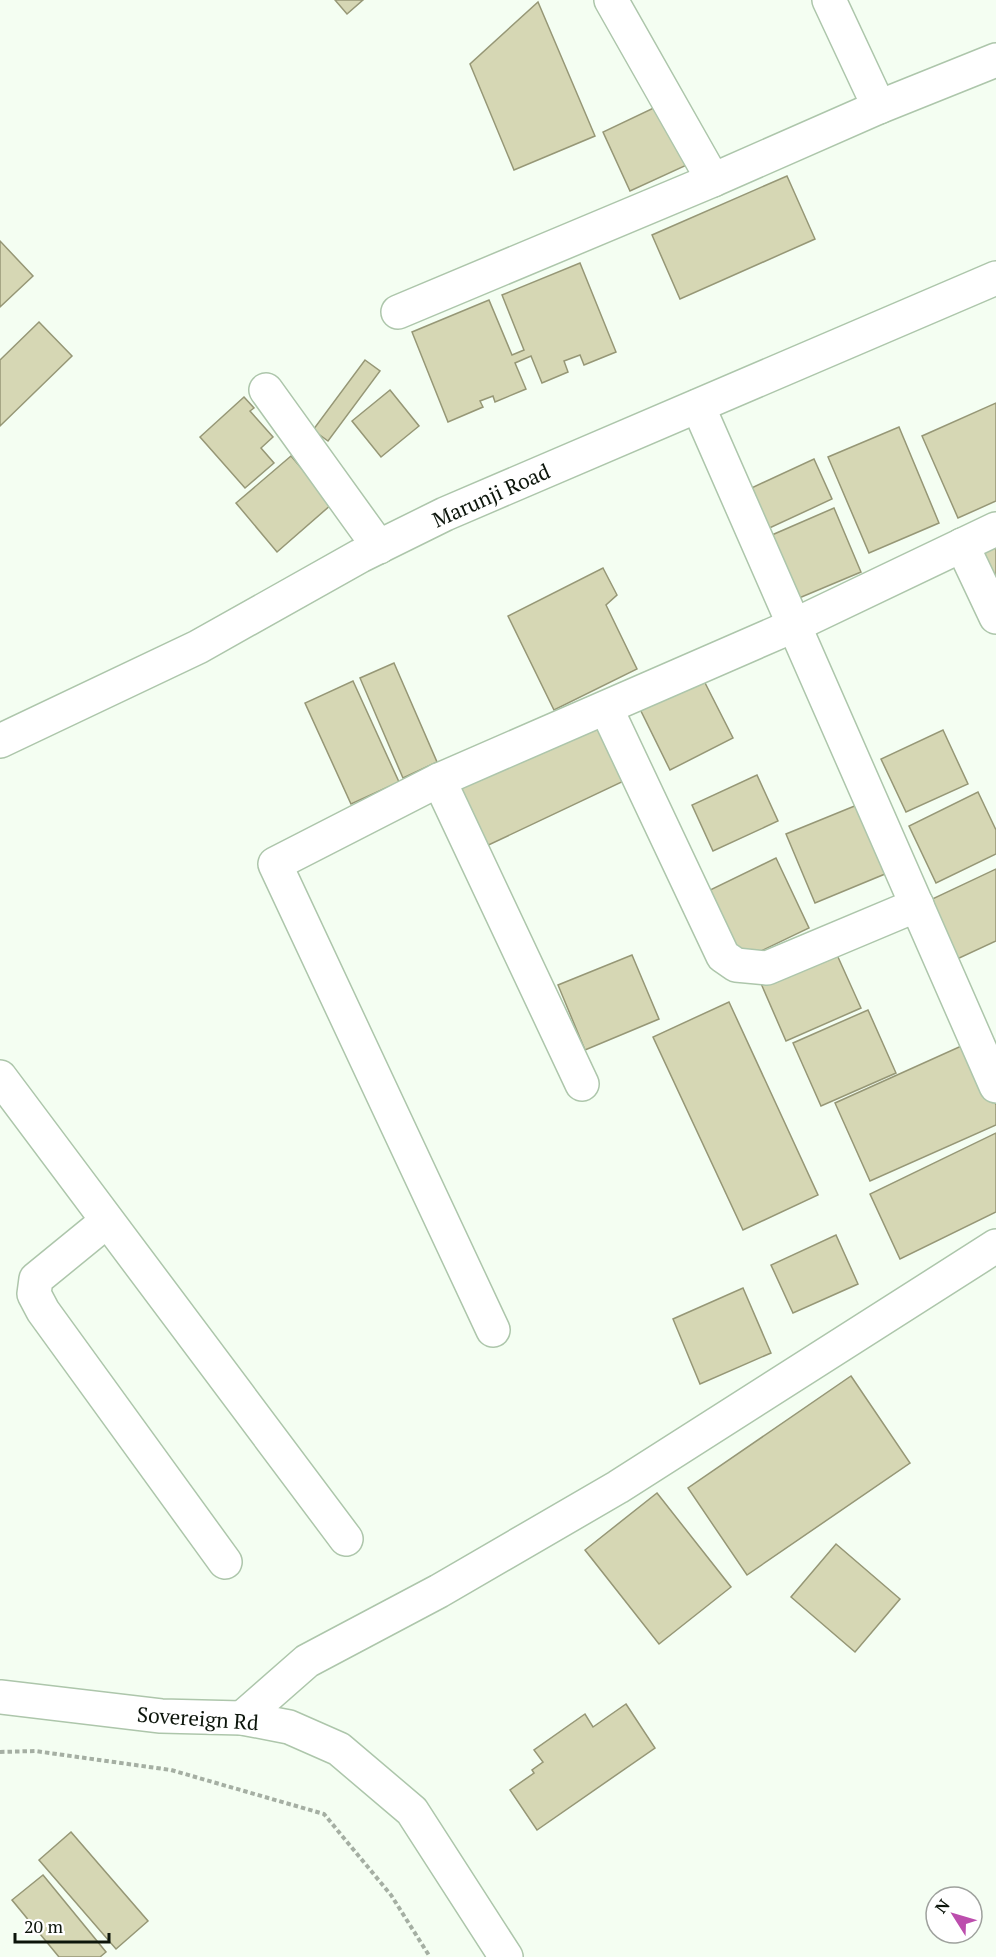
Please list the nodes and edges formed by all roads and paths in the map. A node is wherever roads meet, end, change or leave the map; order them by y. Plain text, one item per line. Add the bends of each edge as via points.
1 (611, 0) edge
2 (829, 0) edge
3 (996, 60) edge
4 (879, 107) junction
5 (713, 180) junction
6 (996, 278) edge
7 (398, 312) dead end
8 (266, 390) dead end
9 (698, 405) junction
10 (996, 529) edge
11 (962, 545) junction
12 (379, 547) junction
13 (996, 617) edge
14 (795, 625) junction
15 (606, 708) junction
16 (0, 741) edge
17 (439, 780) junction
18 (917, 905) junction
19 (0, 1077) edge
20 (582, 1084) dead end
21 (996, 1086) edge
22 (107, 1221) junction
23 (996, 1246) edge
24 (493, 1330) dead end
25 (346, 1539) dead end
26 (225, 1562) dead end
27 (0, 1697) edge
28 (242, 1718) junction
29 (0, 1752) edge
30 (430, 1957) edge
31 (506, 1957) edge

1 - 5 street
2 - 4 street
3 - 4 street
4 - 5 street
5 - 7 street
6 - 9 street, Marunji Road
8 - 12 street
9 - 12 street, Marunji Road via 445,514
9 - 14 street
10 - 11 street
11 - 13 street
11 - 14 street
12 - 16 street, Marunji Road via 198,647
14 - 15 street
14 - 18 street
15 - 17 street
15 - 18 street via 723,956 736,966 767,968
17 - 20 street
17 - 24 street via 275,864
18 - 21 street
19 - 22 street
22 - 25 street
22 - 26 street via 36,1279 34,1294
23 - 28 street via 618,1487 439,1591 307,1660
27 - 28 street, Sovereign Rd via 160,1716
28 - 31 street, Sovereign Rd via 289,1727 339,1749 412,1811
29 - 30 path via 35,1751 171,1770 324,1814 391,1895

